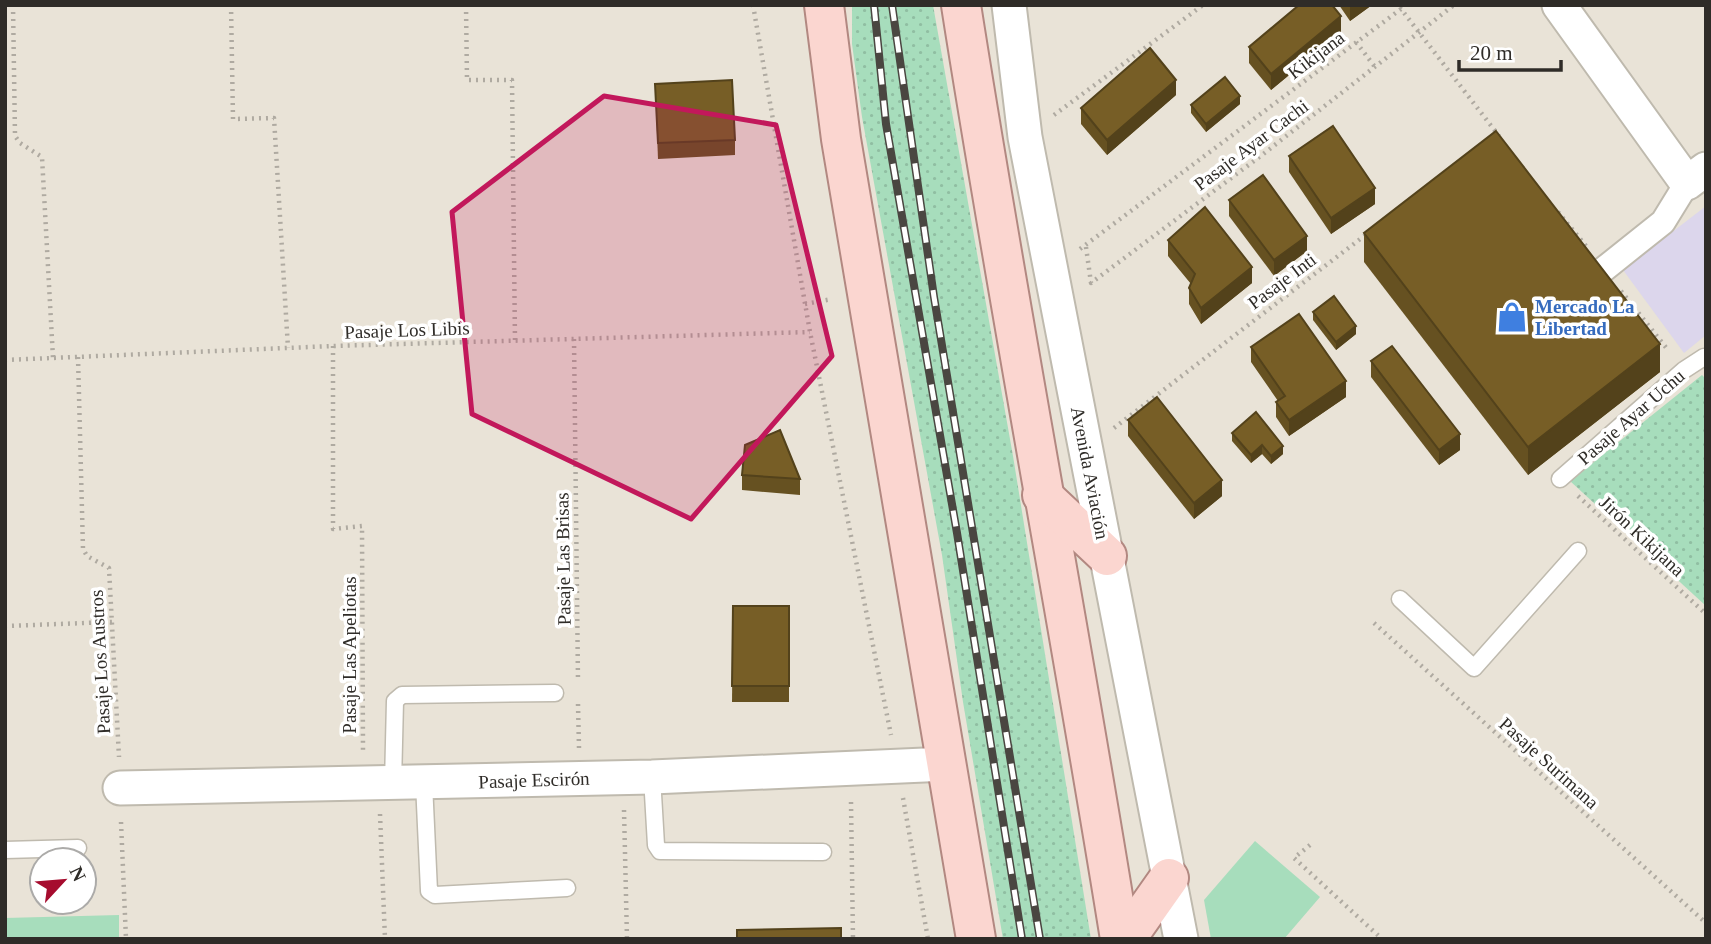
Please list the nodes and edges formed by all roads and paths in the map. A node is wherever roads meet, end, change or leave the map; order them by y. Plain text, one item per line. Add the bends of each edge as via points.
1 (13, 5) edge
2 (231, 5) edge
3 (466, 5) edge
4 (753, 5) edge
5 (824, 5) edge
6 (961, 5) edge
7 (1009, 5) edge
8 (1203, 5) edge
9 (1454, 5) edge
10 (1559, 5) edge
11 (1419, 33) junction
12 (1356, 42) junction
13 (1376, 67) junction
14 (1497, 134) junction
15 (1025, 137) junction
16 (1486, 143) edge
17 (1505, 145) edge
18 (1696, 176) edge
19 (1554, 207) edge
20 (1379, 225) edge
21 (1086, 247) junction
22 (1047, 259) junction
23 (1604, 269) junction
24 (810, 332) junction
25 (574, 339) junction
26 (515, 341) junction
27 (334, 346) junction
28 (288, 348) junction
29 (78, 357) junction
30 (1704, 357) edge
31 (53, 358) junction
32 (5, 360) edge
33 (1684, 370) junction
34 (1085, 450) junction
35 (1560, 479) joint
36 (1042, 495) junction
37 (1578, 551) dead end
38 (1107, 556) junction
39 (1400, 599) dead end
40 (1706, 614) edge
41 (112, 622) junction
42 (1374, 623) dead end
43 (5, 626) edge
44 (578, 682) dead end
45 (555, 693) dead end
46 (578, 696) dead end
47 (947, 764) junction
48 (898, 767) junction
49 (850, 769) junction
50 (638, 777) junction
51 (579, 779) junction
52 (390, 784) junction
53 (120, 788) junction
54 (1310, 845) dead end
55 (28, 849) edge
56 (5, 850) edge
57 (823, 852) dead end
58 (1170, 878) junction
59 (567, 888) dead end
60 (1706, 923) edge
61 (126, 939) edge
62 (385, 939) edge
63 (626, 939) edge
64 (853, 939) edge
65 (928, 939) edge
66 (976, 939) edge
67 (1121, 939) edge
68 (1126, 939) edge
69 (1181, 939) edge
70 (1382, 939) edge

1 - 31 path via 15,136 42,157
2 - 28 path via 233,119 274,118
3 - 26 path via 467,80 512,80
4 - 24 path
5 - 47 main road via 841,139
6 - 36 main road
7 - 15 street, Avenida Aviación
8 - 15 path
9 - 11 path, Pasaje Ayar Cachi
10 - 18 street
11 - 12 path, Kikijana via 1401,9
11 - 13 path, Pasaje Ayar Cachi
11 - 14 path, Kikijana
12 - 13 path
12 - 21 path, Kikijana
13 - 21 path, Pasaje Ayar Cachi via 1091,283
14 - 16 path
14 - 17 path, Kikijana
15 - 22 street, Avenida Aviación
18 - 23 street via 1662,222
19 - 23 path
20 - 34 path, Pasaje Inti
21 - 22 path, Kikijana
22 - 34 street, Avenida Aviación
23 - 33 path
24 - 25 path, Pasaje Los Libis
24 - 48 path
25 - 26 path, Pasaje Los Libis
25 - 44 path, Pasaje Las Brisas
26 - 27 path, Pasaje Los Libis
27 - 28 path, Pasaje Los Libis
27 - 52 path, Pasaje Las Apeliotas via 334,529 362,526
28 - 29 path, Pasaje Los Libis
29 - 31 path, Pasaje Los Libis
29 - 41 path, Pasaje Los Austros via 83,548 87,556 109,568
30 - 33 lane, Pasaje Ayar Uchu
31 - 32 path, Pasaje Los Libis
33 - 35 lane, Pasaje Ayar Uchu
34 - 38 street, Avenida Aviación
35 - 40 path, Jirón Kikijana
36 - 38 main road
36 - 67 main road
37 - 39 lane via 1474,668
38 - 58 street, Avenida Aviación
41 - 43 path
41 - 53 path, Pasaje Los Austros
42 - 60 path, Pasaje Surimana
45 - 52 lane via 402,695 395,701
46 - 51 path
47 - 48 street, Pasaje Escirón
47 - 66 main road
48 - 49 street, Pasaje Escirón
48 - 65 path
49 - 50 street, Pasaje Escirón
49 - 64 path
50 - 51 street, Pasaje Escirón
50 - 57 lane via 660,851
50 - 63 path
51 - 52 street, Pasaje Escirón
52 - 53 street, Pasaje Escirón
52 - 59 lane via 429,891 435,895
52 - 62 path, Pasaje Las Apeliotas
53 - 61 path, Pasaje Los Austros
54 - 70 path via 1294,858
55 - 56 lane
58 - 68 main road
58 - 69 street, Avenida Aviación

